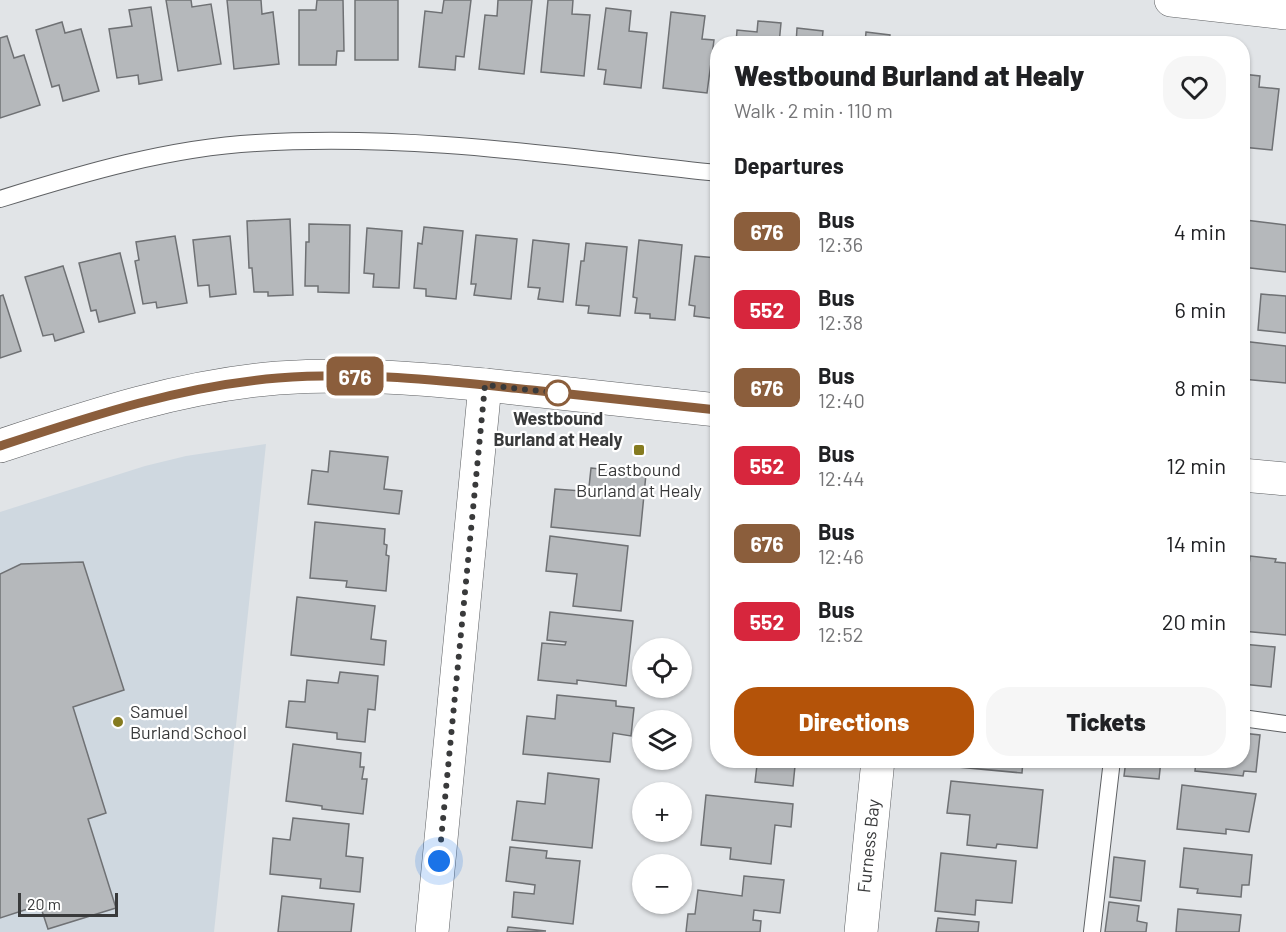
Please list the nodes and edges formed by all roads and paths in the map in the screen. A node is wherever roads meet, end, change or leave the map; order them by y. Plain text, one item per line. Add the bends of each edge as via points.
1 (1183, 1) edge
2 (1286, 13) edge
3 (710, 173) edge
4 (0, 199) edge
5 (485, 385) junction
6 (710, 409) edge
7 (0, 446) edge
8 (1250, 476) edge
9 (1286, 479) edge
10 (1250, 719) edge
11 (1286, 723) edge
12 (877, 768) edge
13 (1111, 768) edge
14 (432, 932) edge
15 (861, 932) edge
16 (1092, 932) edge

1 - 2 street
3 - 4 lane via 427,145 343,140 266,142 170,153 110,166
5 - 6 street
5 - 7 street via 359,376 257,381 135,403
5 - 14 street
8 - 9 street
10 - 11 lane
12 - 15 street, Furness Bay
13 - 16 lane

